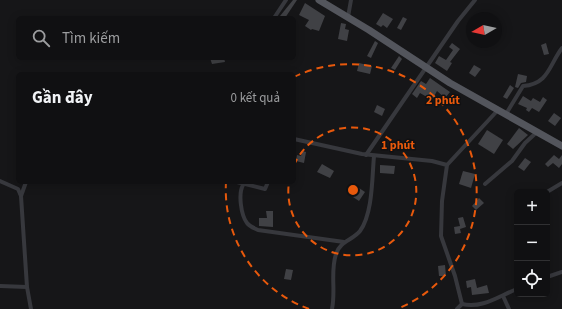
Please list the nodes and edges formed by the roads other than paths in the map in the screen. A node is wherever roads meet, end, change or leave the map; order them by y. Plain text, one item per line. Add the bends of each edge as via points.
1 (286, 0) edge
2 (319, 0) edge
3 (351, 0) edge
4 (475, 0) edge
5 (275, 16) edge
6 (348, 17) junction
7 (562, 48) edge
8 (426, 68) junction
9 (498, 110) junction
10 (506, 114) junction
11 (537, 132) junction
12 (296, 139) edge
13 (562, 146) edge
14 (366, 154) junction
15 (374, 156) junction
16 (447, 166) junction
17 (0, 181) edge
18 (562, 183) edge
19 (25, 184) edge
20 (243, 184) joint
21 (267, 184) edge
22 (485, 184) dead end
23 (550, 190) edge
24 (21, 196) junction
25 (344, 242) junction
26 (562, 272) edge
27 (550, 276) edge
28 (0, 286) edge
29 (27, 287) junction
30 (514, 290) edge
31 (503, 296) junction
32 (462, 304) junction
33 (473, 308) edge
34 (31, 309) edge
35 (332, 309) edge
36 (457, 309) edge
37 (508, 309) edge

1 - 5 street
2 - 6 main road
3 - 6 street
4 - 8 street
6 - 8 main road
7 - 10 street via 549,72 535,84 523,86
8 - 9 main road
8 - 14 street
9 - 10 main road
9 - 16 street
10 - 11 main road
11 - 13 main road
11 - 22 street via 512,161
12 - 14 street
14 - 15 street
15 - 16 street
15 - 25 street via 366,217 360,231
16 - 32 street via 441,236
17 - 24 street via 18,189
18 - 23 street
19 - 24 street
20 - 21 street via 265,189
20 - 25 street via 240,192 243,214 250,226 258,230
24 - 29 street
25 - 35 street via 336,253 332,268
26 - 27 street
28 - 29 street
29 - 34 street
30 - 31 street
31 - 33 street
31 - 37 street
32 - 33 street
32 - 36 street

